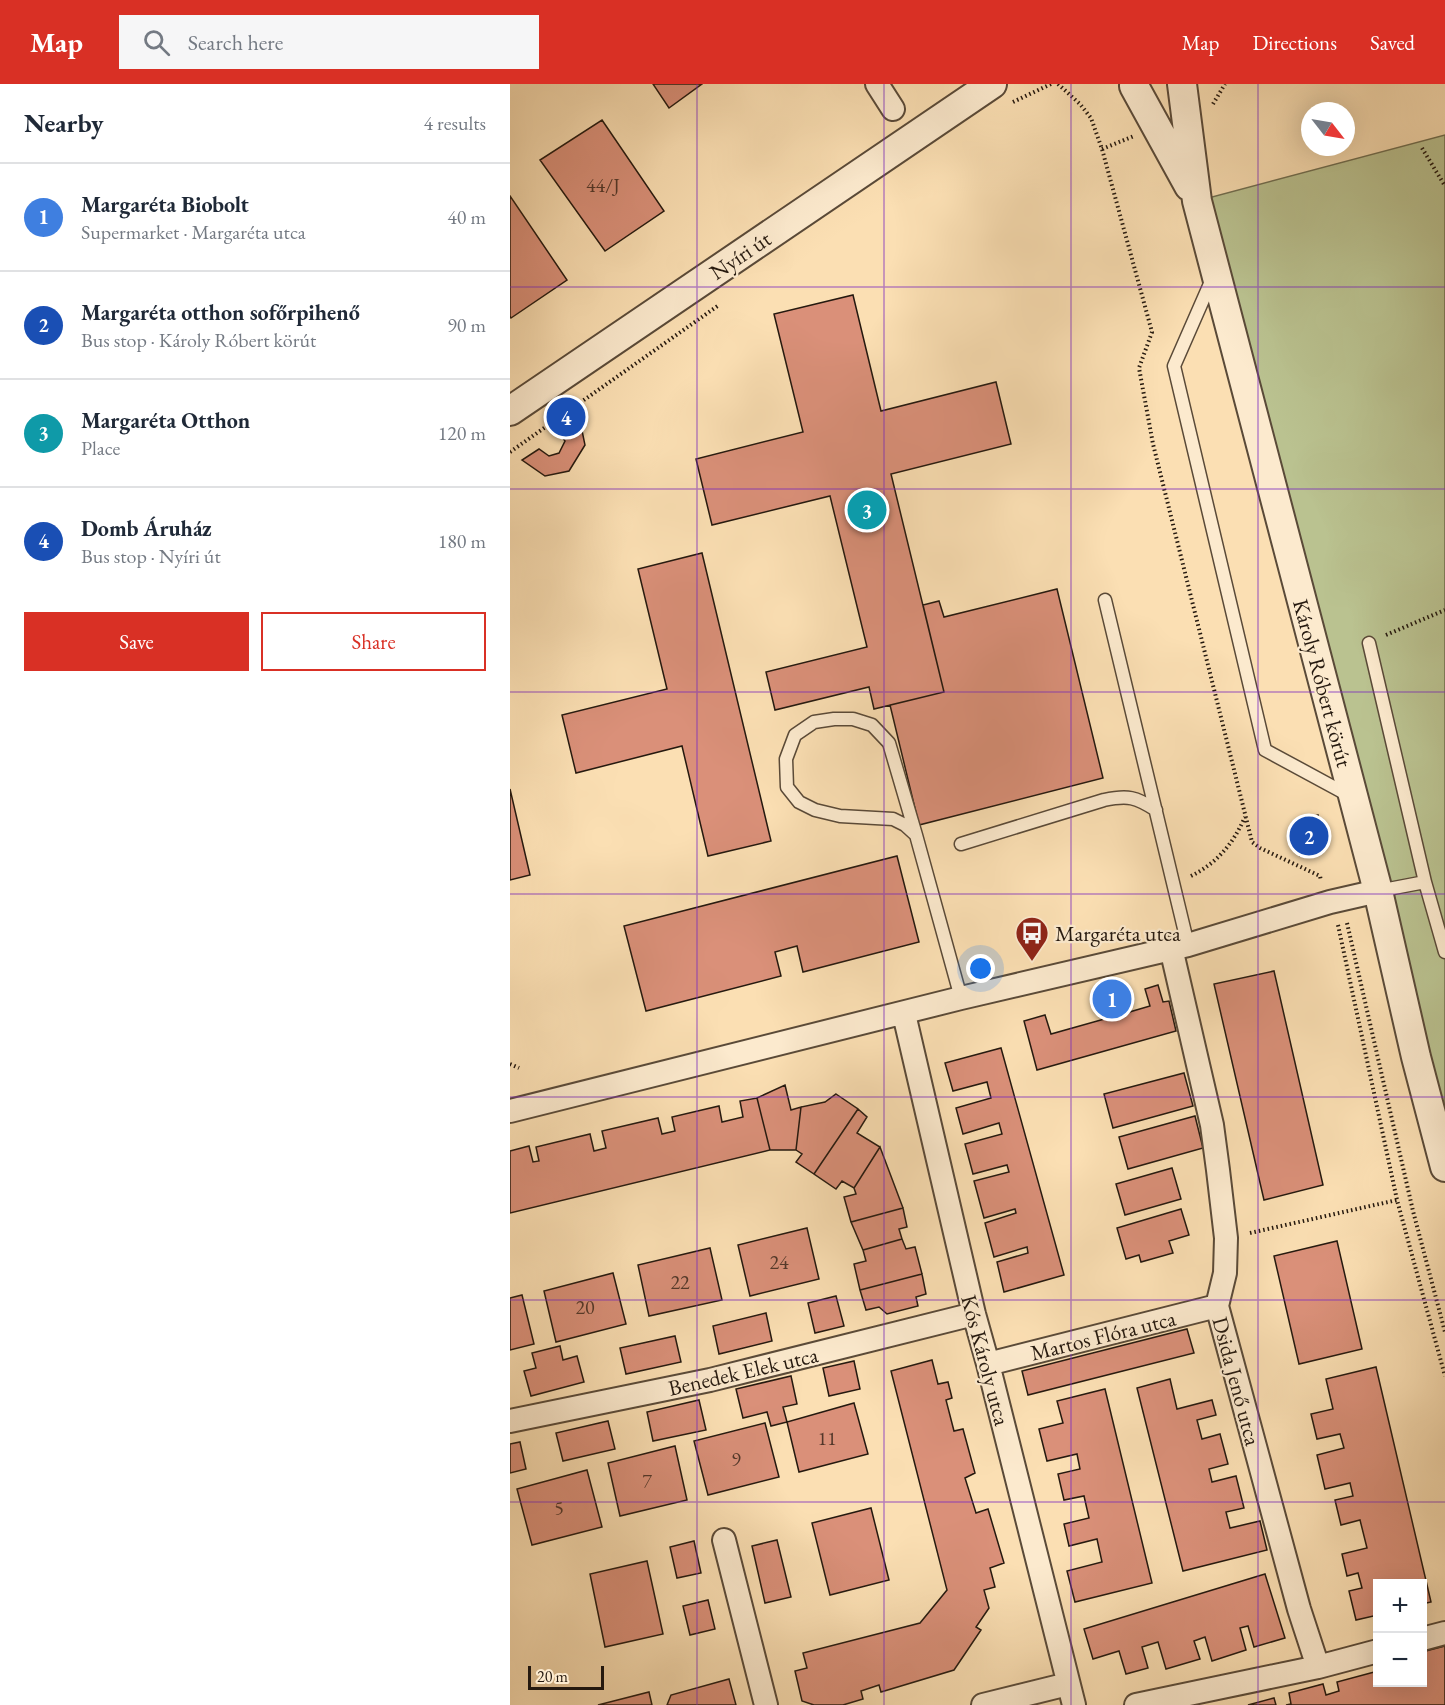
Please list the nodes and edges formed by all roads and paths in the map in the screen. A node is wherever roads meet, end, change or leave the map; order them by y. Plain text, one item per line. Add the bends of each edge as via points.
1 (877, 84) edge
2 (1015, 84) edge
3 (1058, 84) edge
4 (1182, 84) edge
5 (1136, 85) edge
6 (981, 91) edge
7 (893, 109) dead end
8 (1422, 148) dead end
9 (1445, 186) edge
10 (1197, 201) junction
11 (1216, 270) junction
12 (510, 411) edge
13 (1105, 600) dead end
14 (1445, 610) edge
15 (1369, 643) joint
16 (1353, 798) junction
17 (1156, 810) junction
18 (1245, 816) junction
19 (916, 835) junction
20 (961, 844) dead end
21 (1425, 882) junction
22 (1174, 885) junction
23 (1378, 891) junction
24 (1330, 902) junction
25 (1339, 928) dead end
26 (1180, 946) junction
27 (1445, 952) edge
28 (961, 998) junction
29 (904, 1014) junction
30 (510, 1064) edge
31 (519, 1068) dead end
32 (510, 1111) edge
33 (1445, 1167) edge
34 (1397, 1200) junction
35 (1226, 1238) junction
36 (1217, 1306) junction
37 (974, 1314) junction
38 (1445, 1332) edge
39 (988, 1364) junction
40 (1445, 1376) edge
41 (510, 1421) edge
42 (724, 1540) dead end
43 (1445, 1633) edge
44 (1427, 1638) edge
45 (1373, 1652) edge
46 (1318, 1667) junction
47 (1071, 1695) edge
48 (766, 1705) edge
49 (983, 1705) edge
50 (1136, 1705) edge

1 - 7 street
2 - 6 street, Nyíri út
3 - 18 path via 1091,118 1152,332 1139,368 1153,444
4 - 10 street, Károly Róbert körút
5 - 10 street, Károly Róbert körút
6 - 12 street, Nyíri út
8 - 9 path
10 - 11 street, Károly Róbert körút
11 - 16 street, Károly Róbert körút
11 - 16 lane via 1174,366 1265,750
13 - 17 lane
14 - 15 path
15 - 21 lane
16 - 23 street, Károly Róbert körút
17 - 20 lane via 1139,799 1122,796
17 - 22 lane
18 - 22 path via 1224,854
18 - 24 path via 1252,842 1320,876
19 - 19 lane via 889,742 872,724 834,719 814,722 795,735 786,759 787,787 799,802 840,816 893,819
19 - 28 lane
21 - 23 lane
21 - 27 lane
22 - 26 lane
23 - 24 street
23 - 33 street, Károly Róbert körút
24 - 26 street
24 - 38 path via 1349,925 1413,1211
25 - 34 path
26 - 28 street
26 - 35 street, Dsida Jenő utca via 1212,1125
28 - 29 street
29 - 32 street
29 - 37 street, Kós Károly utca
30 - 31 path
34 - 35 path
34 - 40 path
35 - 36 street, Dsida Jenő utca via 1225,1273
36 - 39 street, Martos Flóra utca
36 - 46 street, Dsida Jenő utca
37 - 39 street, Kós Károly utca
37 - 41 street, Benedek Elek utca via 710,1380
39 - 47 street, Kós Károly utca
42 - 48 street
43 - 44 street
45 - 46 street
46 - 50 street
47 - 49 street

